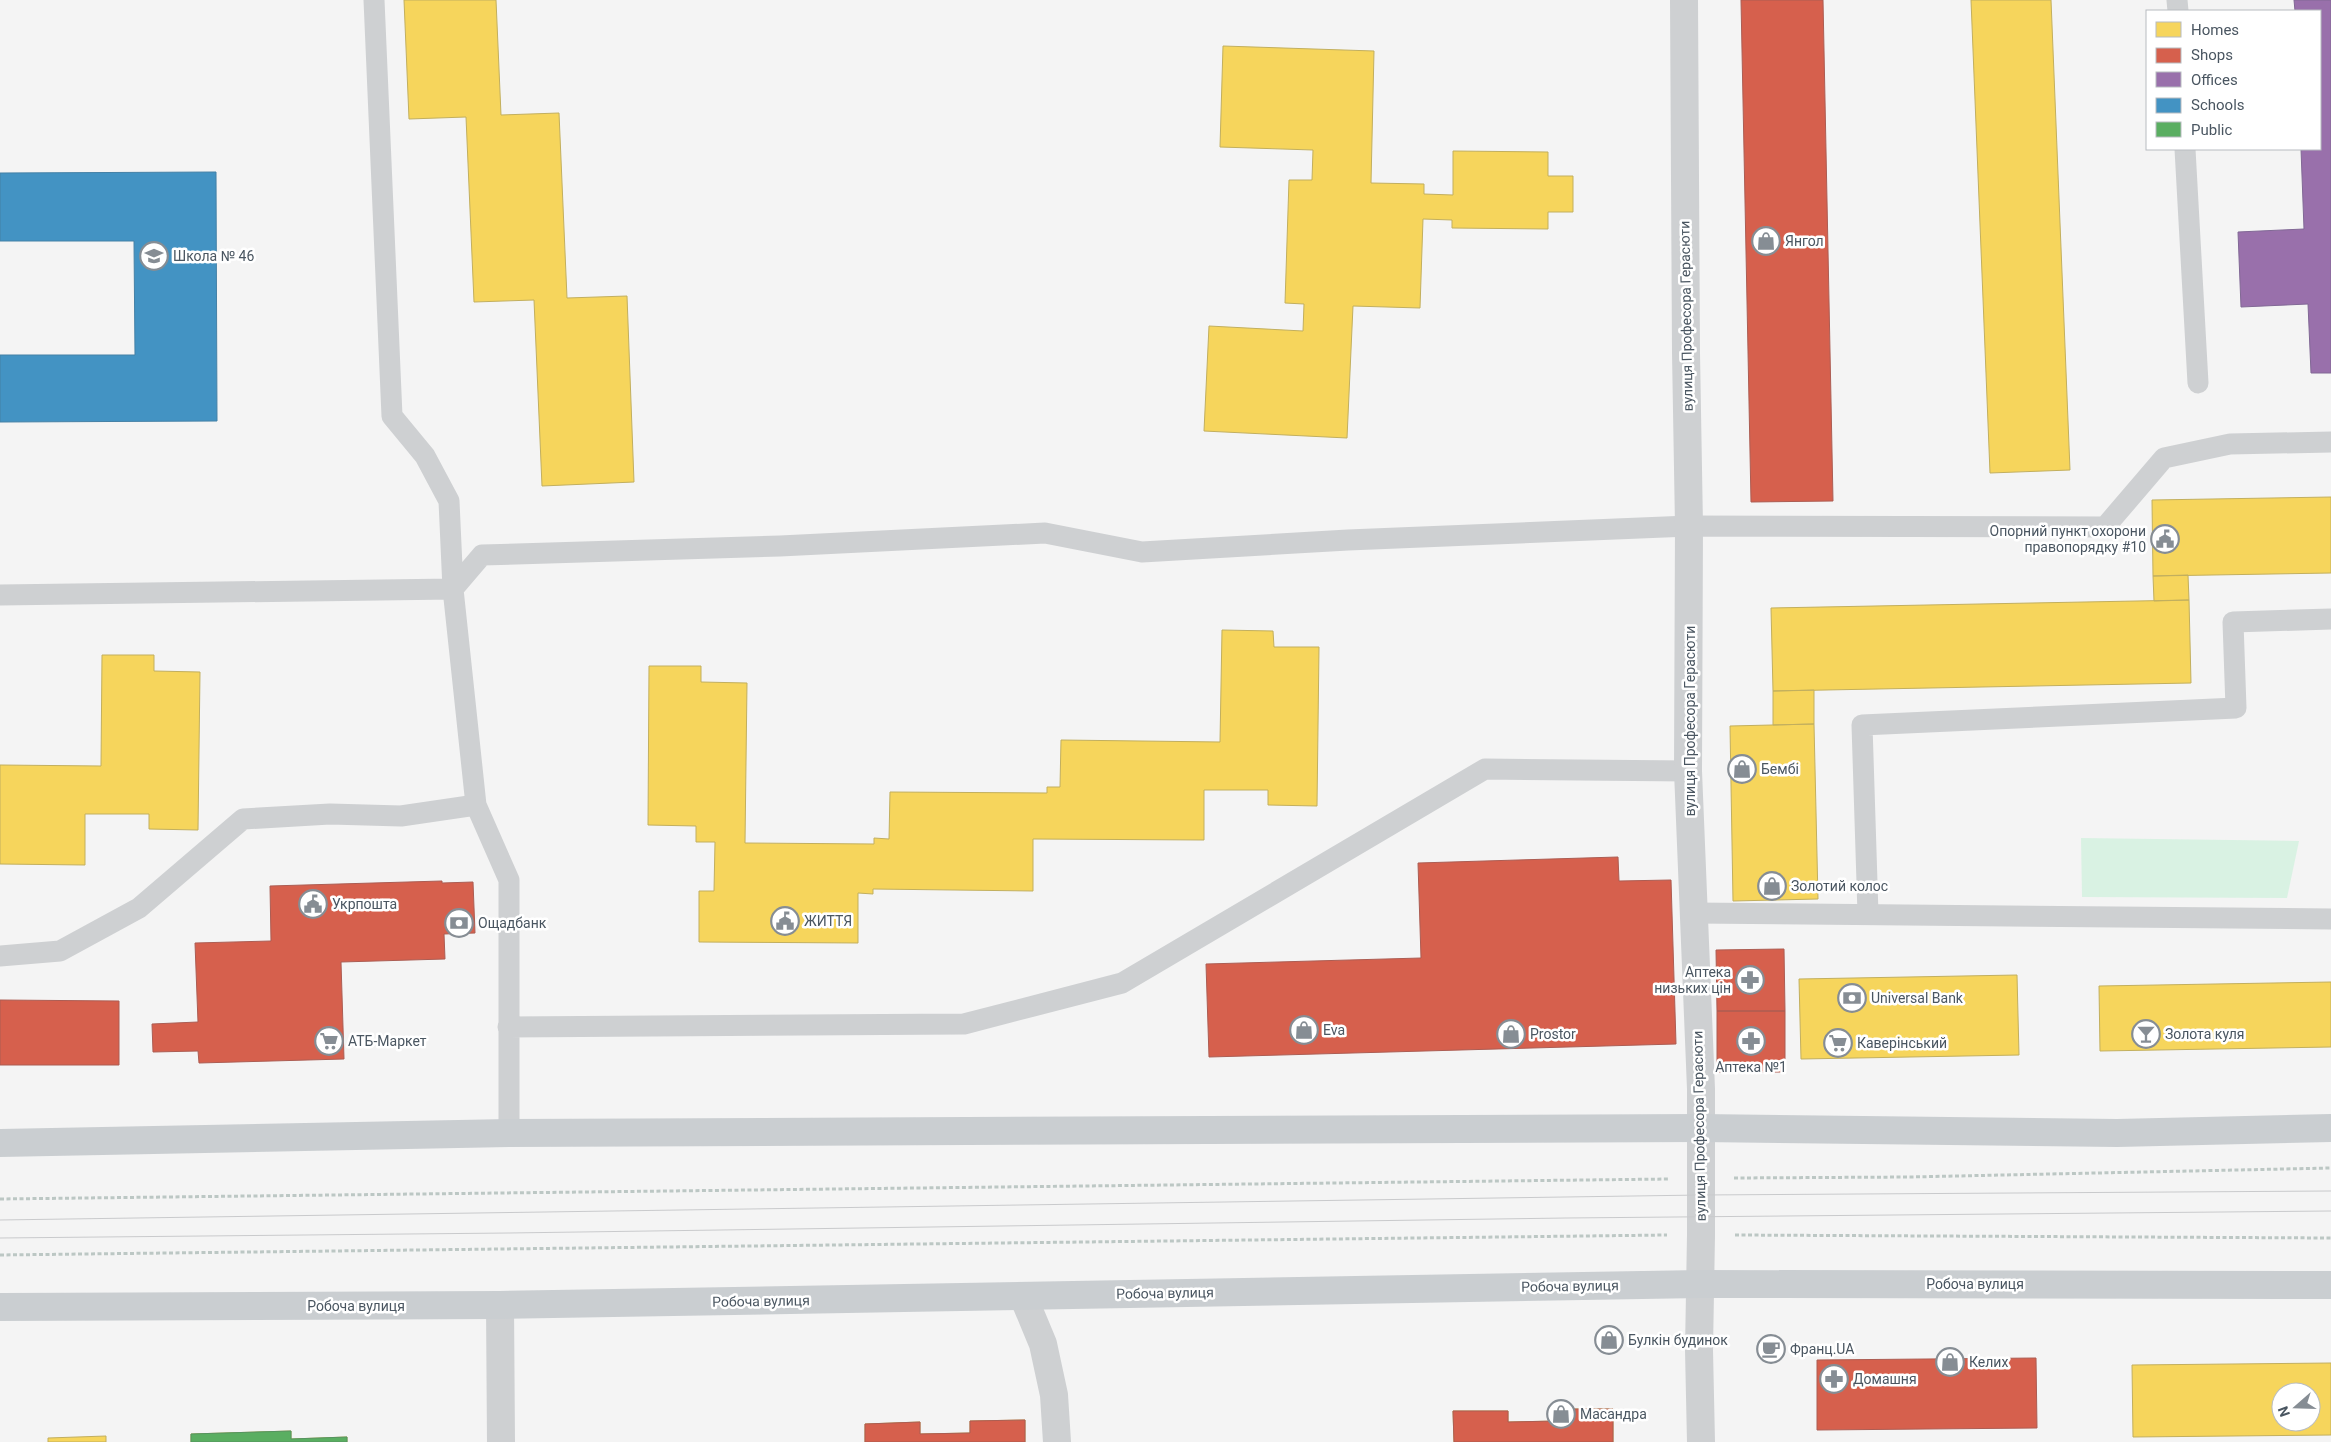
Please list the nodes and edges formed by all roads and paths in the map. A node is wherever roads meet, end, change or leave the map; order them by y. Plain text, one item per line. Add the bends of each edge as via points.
1 (374, 0) edge
2 (1684, 0) edge
3 (2185, 150) edge
4 (2198, 384) dead end
5 (2331, 442) edge
6 (1689, 526) junction
7 (453, 589) junction
8 (0, 595) edge
9 (2331, 619) edge
10 (1688, 771) junction
11 (476, 805) junction
12 (1693, 912) junction
13 (1868, 914) junction
14 (2331, 919) edge
15 (0, 956) edge
16 (508, 1027) junction
17 (1701, 1128) junction
18 (2331, 1128) edge
19 (509, 1133) junction
20 (0, 1143) edge
21 (2331, 1168) edge
22 (1700, 1179) junction
23 (0, 1199) edge
24 (1701, 1234) junction
25 (2331, 1238) edge
26 (0, 1255) edge
27 (1701, 1284) junction
28 (2331, 1285) edge
29 (1024, 1296) junction
30 (500, 1305) junction
31 (0, 1307) edge
32 (501, 1442) edge
33 (1057, 1442) edge
34 (1700, 1442) edge

1 - 7 lane via 392,416 425,456 449,500
2 - 6 street, вулиця Професора Герасюти
3 - 4 lane
5 - 6 lane via 2230,444 2164,458 2105,528
6 - 7 lane via 1142,552 1045,533 780,546 482,555
6 - 10 street, вулиця Професора Герасюти
7 - 8 lane
7 - 11 lane
9 - 13 lane via 2233,622 2236,708 1862,725
10 - 12 street, вулиця Професора Герасюти
10 - 16 lane via 1485,769 1122,983 964,1024
11 - 15 lane via 401,816 330,814 243,819 139,908 60,951
11 - 16 lane via 509,880
12 - 13 lane
12 - 17 street, вулиця Професора Герасюти
13 - 14 lane
16 - 19 lane
17 - 18 main road via 2117,1133
17 - 19 main road
17 - 22 street, вулиця Професора Герасюти
19 - 20 main road
21 - 22 path
22 - 23 path
22 - 24 street, вулиця Професора Герасюти
24 - 25 path
24 - 26 path
24 - 27 street, вулиця Професора Герасюти
27 - 28 main road, Робоча вулиця
27 - 29 main road, Робоча вулиця
27 - 34 street, вулиця Професора Герасюти
29 - 30 main road, Робоча вулиця
29 - 33 street via 1043,1344 1054,1395
30 - 31 main road, Робоча вулиця
30 - 32 street

